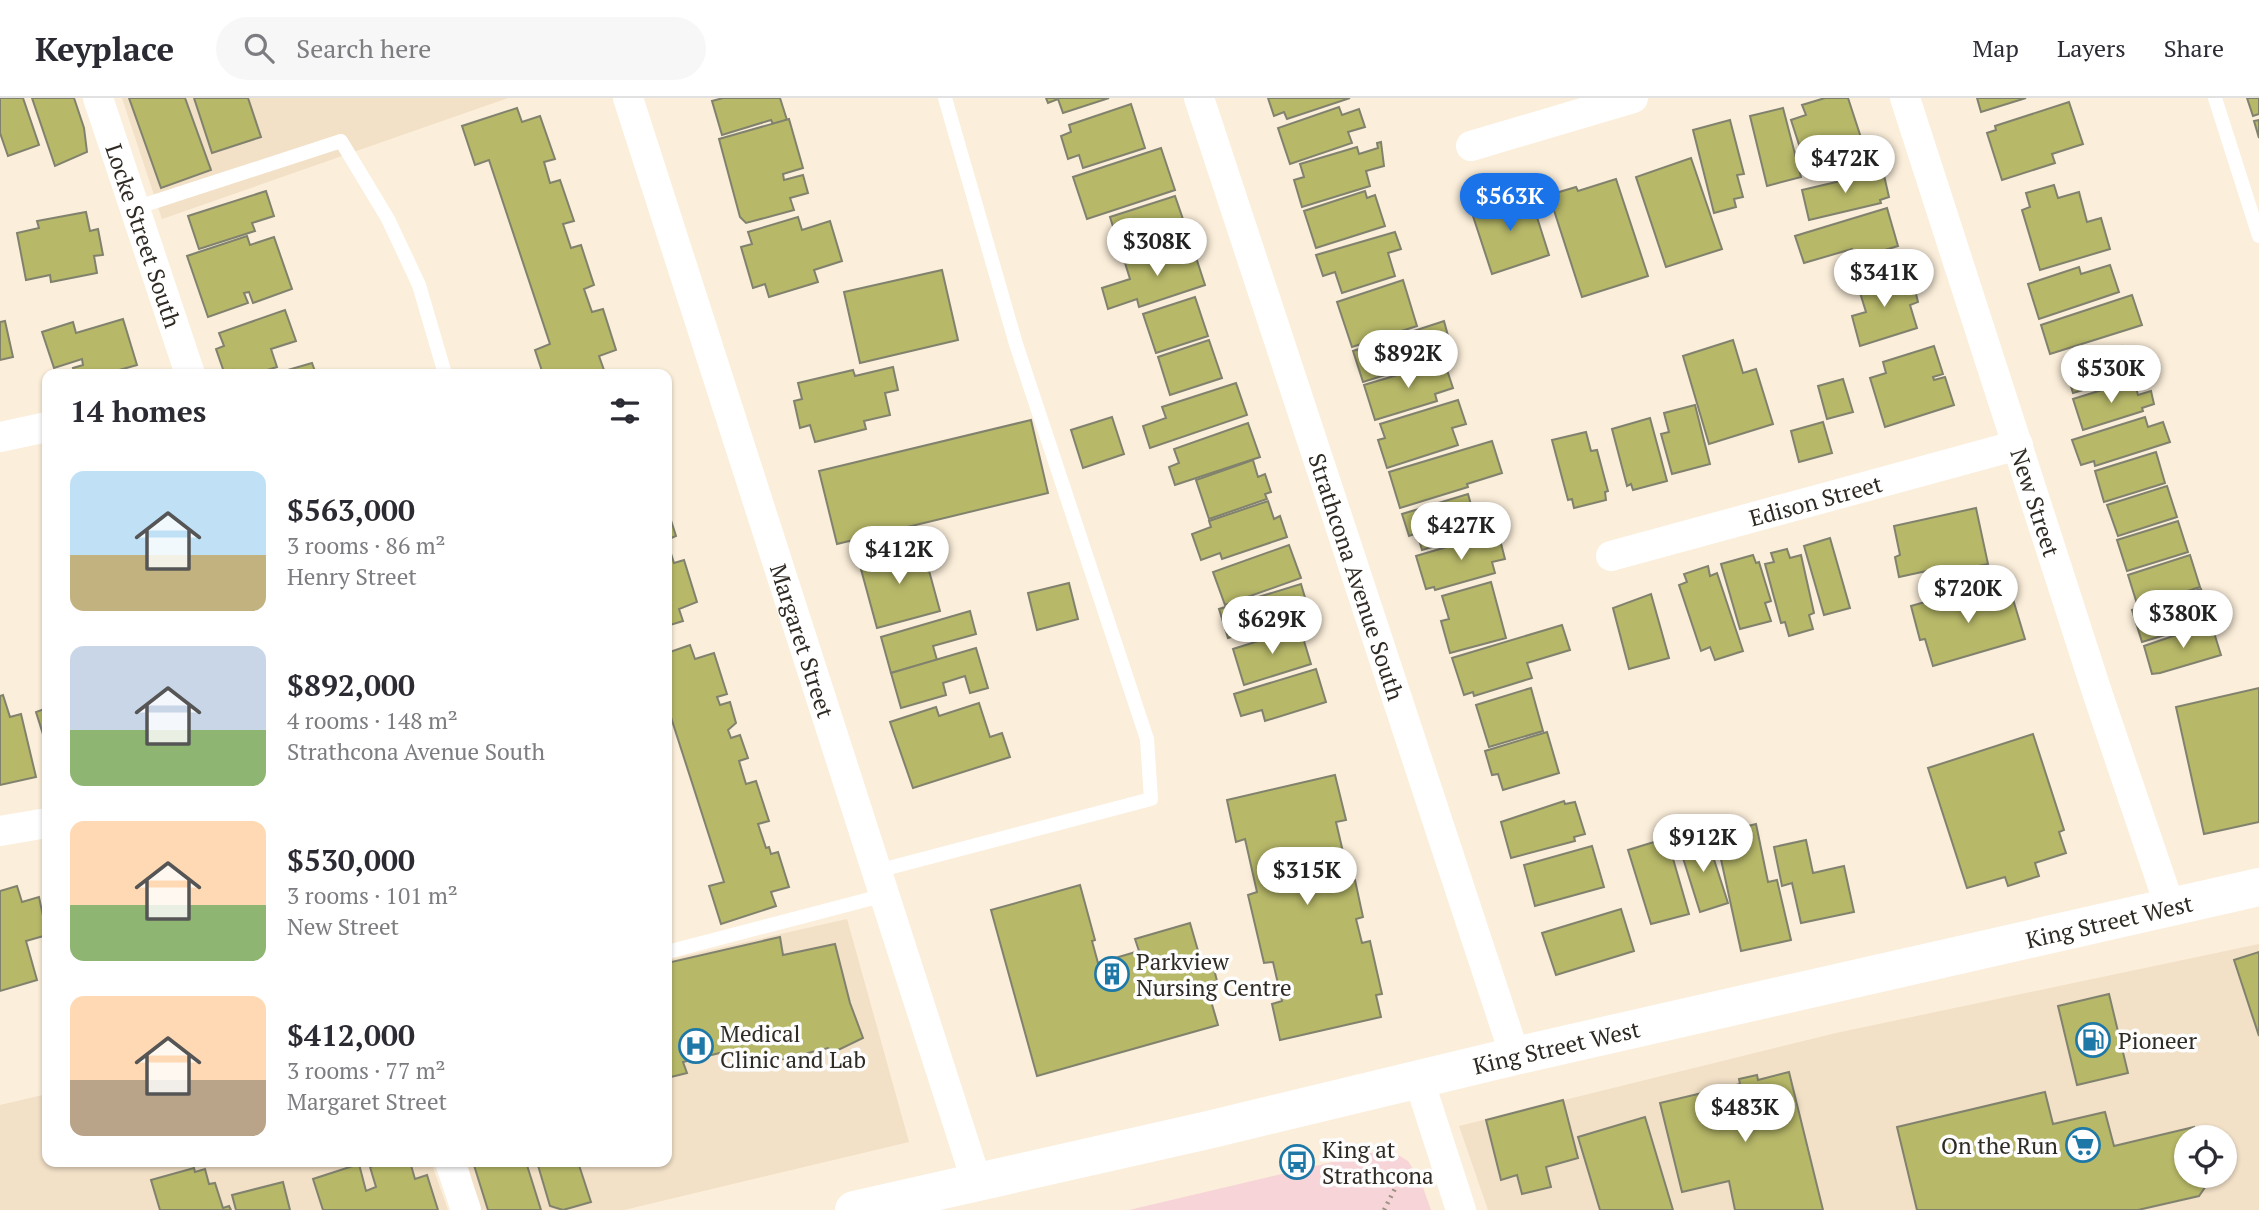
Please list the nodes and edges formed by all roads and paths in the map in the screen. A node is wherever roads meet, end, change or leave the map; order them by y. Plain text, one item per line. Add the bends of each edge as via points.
1 (98, 98) edge
2 (628, 98) edge
3 (945, 98) edge
4 (1199, 98) edge
5 (1633, 98) edge
6 (1905, 98) edge
7 (2215, 98) edge
8 (1471, 146) dead end
9 (135, 208) junction
10 (2259, 236) edge
11 (188, 369) edge
12 (444, 369) edge
13 (42, 428) edge
14 (0, 437) edge
15 (2018, 445) junction
16 (1611, 556) dead end
17 (42, 824) edge
18 (0, 831) edge
19 (881, 883) junction
20 (2259, 887) edge
21 (2170, 906) junction
22 (672, 951) edge
23 (1515, 1056) junction
24 (1419, 1080) junction
25 (452, 1167) edge
26 (1400, 1179) dead end
27 (977, 1183) junction
28 (466, 1210) edge
29 (854, 1210) edge
30 (1384, 1210) edge
31 (1461, 1210) edge

1 - 9 street, Locke Street South
2 - 19 street, Margaret Street
3 - 19 lane via 1016,344 1147,739 1151,799
4 - 23 street, Strathcona Avenue South
5 - 8 street
6 - 15 street, New Street
7 - 10 lane
9 - 11 street, Locke Street South
9 - 12 lane via 341,141 388,219 419,285
13 - 14 street
15 - 16 street, Edison Street
15 - 21 street, New Street
17 - 18 street
19 - 22 lane
19 - 27 street, Margaret Street
20 - 21 main road, King Street West
21 - 23 main road, King Street West
23 - 24 main road, King Street West
24 - 27 main road, King Street West
24 - 31 street
25 - 28 street
26 - 30 path
27 - 29 main road, King Street West

